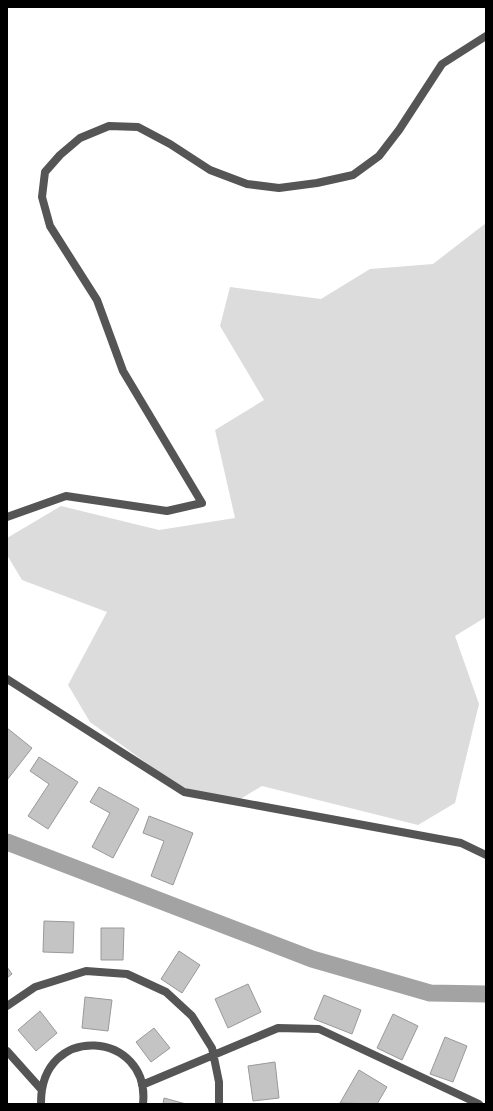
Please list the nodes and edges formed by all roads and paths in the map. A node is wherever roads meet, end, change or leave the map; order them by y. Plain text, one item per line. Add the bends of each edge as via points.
1 (486, 36) edge
2 (7, 517) edge
3 (7, 679) edge
4 (486, 855) edge
5 (7, 1006) edge
6 (7, 1052) edge
7 (213, 1056) junction
8 (142, 1085) junction
9 (41, 1089) junction
10 (486, 1102) edge
11 (41, 1104) edge
12 (142, 1104) edge
13 (220, 1104) edge
14 (479, 1104) edge

1 - 2 street via 442,64 379,156 353,175 279,188 247,184 210,170 138,127 109,126 80,138 60,155 45,172 42,197 50,226 96,300 123,370 202,502 167,511 66,496
3 - 4 street via 184,792 461,843
5 - 7 street via 35,987 86,971 127,974 166,992 192,1016 212,1048
6 - 9 street
7 - 8 street
7 - 13 street via 219,1082
7 - 14 street via 278,1028 319,1029
8 - 9 street via 132,1063 118,1052 103,1046 86,1045 70,1050 56,1059 46,1073
8 - 12 street
9 - 11 street
10 - 14 street

